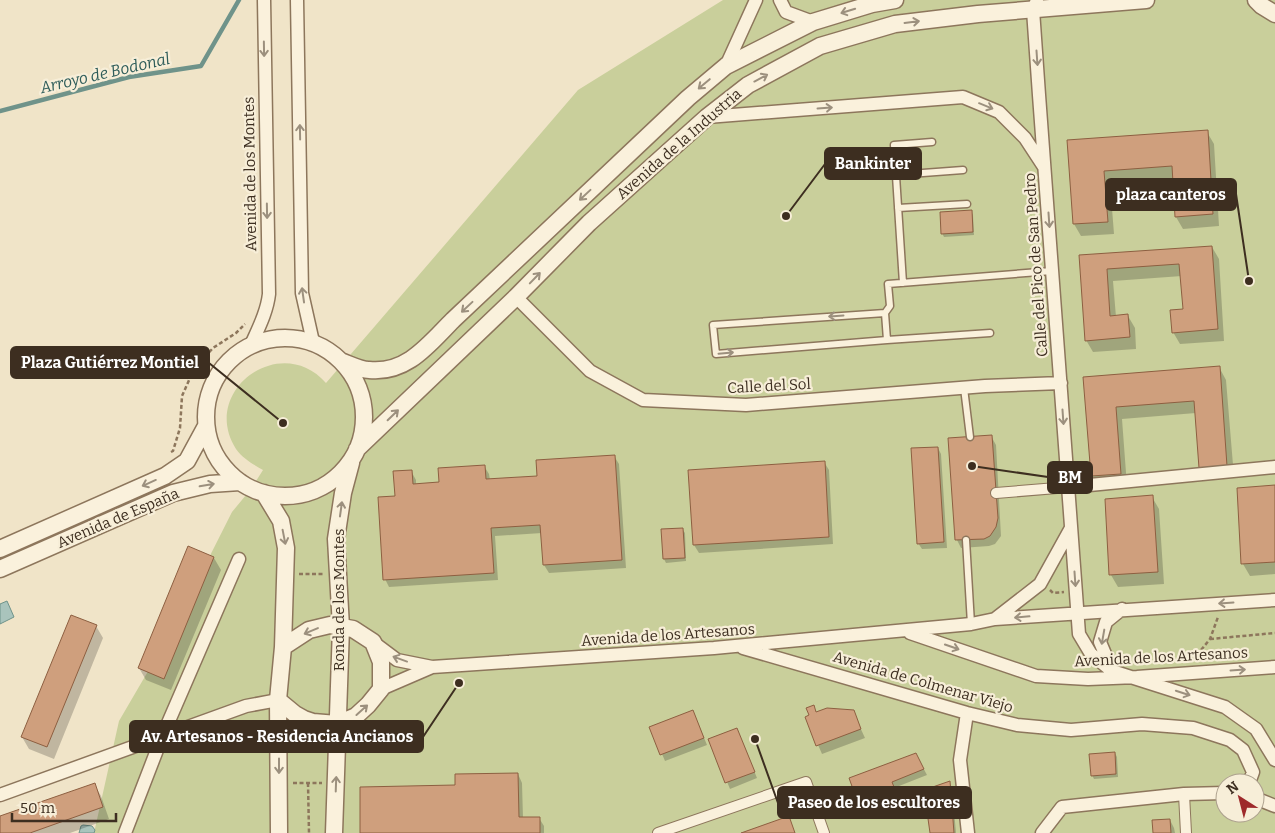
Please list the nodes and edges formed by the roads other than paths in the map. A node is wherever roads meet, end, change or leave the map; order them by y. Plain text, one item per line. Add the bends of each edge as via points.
1 (264, 0) edge
2 (297, 0) edge
3 (756, 0) edge
4 (780, 0) edge
5 (895, 0) edge
6 (1146, 0) edge
7 (1256, 0) edge
8 (1035, 5) edge
9 (1275, 14) edge
10 (812, 22) junction
11 (726, 66) junction
12 (707, 117) junction
13 (932, 142) dead end
14 (1045, 168) junction
15 (963, 170) dead end
16 (896, 175) junction
17 (967, 204) dead end
18 (898, 208) junction
19 (1052, 272) junction
20 (903, 283) junction
21 (516, 297) junction
22 (885, 313) junction
23 (990, 332) dead end
24 (887, 340) junction
25 (313, 342) junction
26 (251, 345) junction
27 (343, 362) junction
28 (1061, 383) junction
29 (964, 388) junction
30 (206, 426) junction
31 (970, 437) dead end
32 (355, 454) junction
33 (1275, 467) edge
34 (240, 482) junction
35 (1069, 487) junction
36 (264, 493) junction
37 (996, 493) dead end
38 (1071, 528) junction
39 (966, 540) dead end
40 (0, 549) edge
41 (239, 560) dead end
42 (0, 569) edge
43 (1275, 600) edge
44 (1123, 609) junction
45 (1078, 612) junction
46 (995, 619) junction
47 (970, 624) junction
48 (341, 627) junction
49 (905, 631) junction
50 (373, 642) junction
51 (736, 646) junction
52 (283, 647) junction
53 (432, 667) junction
54 (1275, 667) edge
55 (1112, 671) junction
56 (1137, 678) junction
57 (381, 689) junction
58 (278, 700) junction
59 (967, 713) junction
60 (338, 724) junction
61 (162, 737) junction
62 (1275, 760) edge
63 (1253, 773) edge
64 (1215, 793) edge
65 (1184, 794) junction
66 (0, 795) edge
67 (125, 833) edge
68 (279, 833) edge
69 (334, 833) edge
70 (658, 833) edge
71 (824, 833) edge
72 (968, 833) edge
73 (1042, 833) edge
74 (1186, 833) edge

1 -> 26 street, Avenida de los Montes via 269,294
25 -> 2 street via 302,293
3 - 11 street
4 - 10 street via 786,12
5 -> 10 street, Avenida de la Industria
6 - 8 street, Avenida de la Industria
7 - 9 street
12 -> 8 street, Avenida de la Industria via 748,85 820,46 895,24
8 -> 14 street, Calle del Pico de San Pedro
10 - 11 street, Avenida de la Industria
11 -> 27 street, Avenida de la Industria via 688,98 416,358 388,370 368,370
12 -> 14 street via 964,97 999,112 1025,138
21 -> 12 street, Avenida de la Industria via 589,223
13 - 16 lane via 894,145
14 -> 19 street, Calle del Pico de San Pedro
15 - 16 lane
16 - 18 lane
17 - 18 lane
18 - 20 lane
19 - 20 lane
19 - 28 street, Calle del Pico de San Pedro
20 - 22 lane via 888,284 890,306
21 - 29 street, Calle del Sol via 590,371 643,400 746,405
32 -> 21 street, Avenida de la Industria
22 - 24 lane
22 -> 24 lane via 714,325 716,354
23 - 24 lane
25 - 26 street via 271,338
25 - 27 street
26 - 30 street via 230,358 215,378 207,401
27 - 32 street via 356,381 363,403 364,426
28 - 29 street, Calle del Sol
28 -> 35 street, Calle del Pico de San Pedro
29 - 31 lane
30 - 34 street via 211,448 223,467
30 -> 40 street, Avenida de España via 187,461 166,476
32 - 36 street via 339,474 323,486 304,494
48 -> 32 street, Ronda de los Montes via 336,539 343,494
33 - 35 street
34 - 36 street
42 -> 34 street, Avenida de España via 172,493 210,484
35 - 37 street
35 - 38 street, Calle del Pico de San Pedro
36 -> 52 street via 281,521 286,548
38 -> 45 street, Calle del Pico de San Pedro
38 - 46 street via 1040,584
39 - 47 lane
41 - 61 street
43 -> 44 street, Avenida de los Artesanos
44 - 45 street, Avenida de los Artesanos
44 -> 55 street via 1106,622 1100,642
45 -> 46 street, Avenida de los Artesanos
45 - 55 street via 1079,634 1090,654
46 - 47 street, Avenida de los Artesanos
47 - 49 street, Avenida de los Artesanos
48 - 50 street via 353,629
48 -> 52 street via 330,625 309,630
48 - 60 street, Ronda de los Montes
49 - 51 street, Avenida de los Artesanos
49 -> 56 street, Avenida de los Artesanos via 1036,676 1088,680
53 -> 50 street, Avenida de los Artesanos via 397,660
50 - 57 street via 381,662
51 - 53 street, Avenida de los Artesanos
51 - 59 street, Avenida de Colmenar Viejo
52 - 58 street
53 - 57 street, Avenida de los Artesanos
56 -> 54 street, Avenida de los Artesanos
55 - 56 street
56 -> 62 street via 1224,707 1256,729
60 -> 57 street via 356,716
58 - 60 street via 304,719
58 - 61 street via 246,706
58 -> 68 street
59 - 63 street, Avenida de Colmenar Viejo via 1017,725 1071,730 1142,724 1193,728 1230,740 1242,750
59 - 72 street via 960,760
69 -> 60 street, Ronda de los Montes
61 - 66 street
61 - 67 street
64 - 65 street
65 - 73 street via 1062,806
65 - 74 street
70 - 71 street via 806,782

